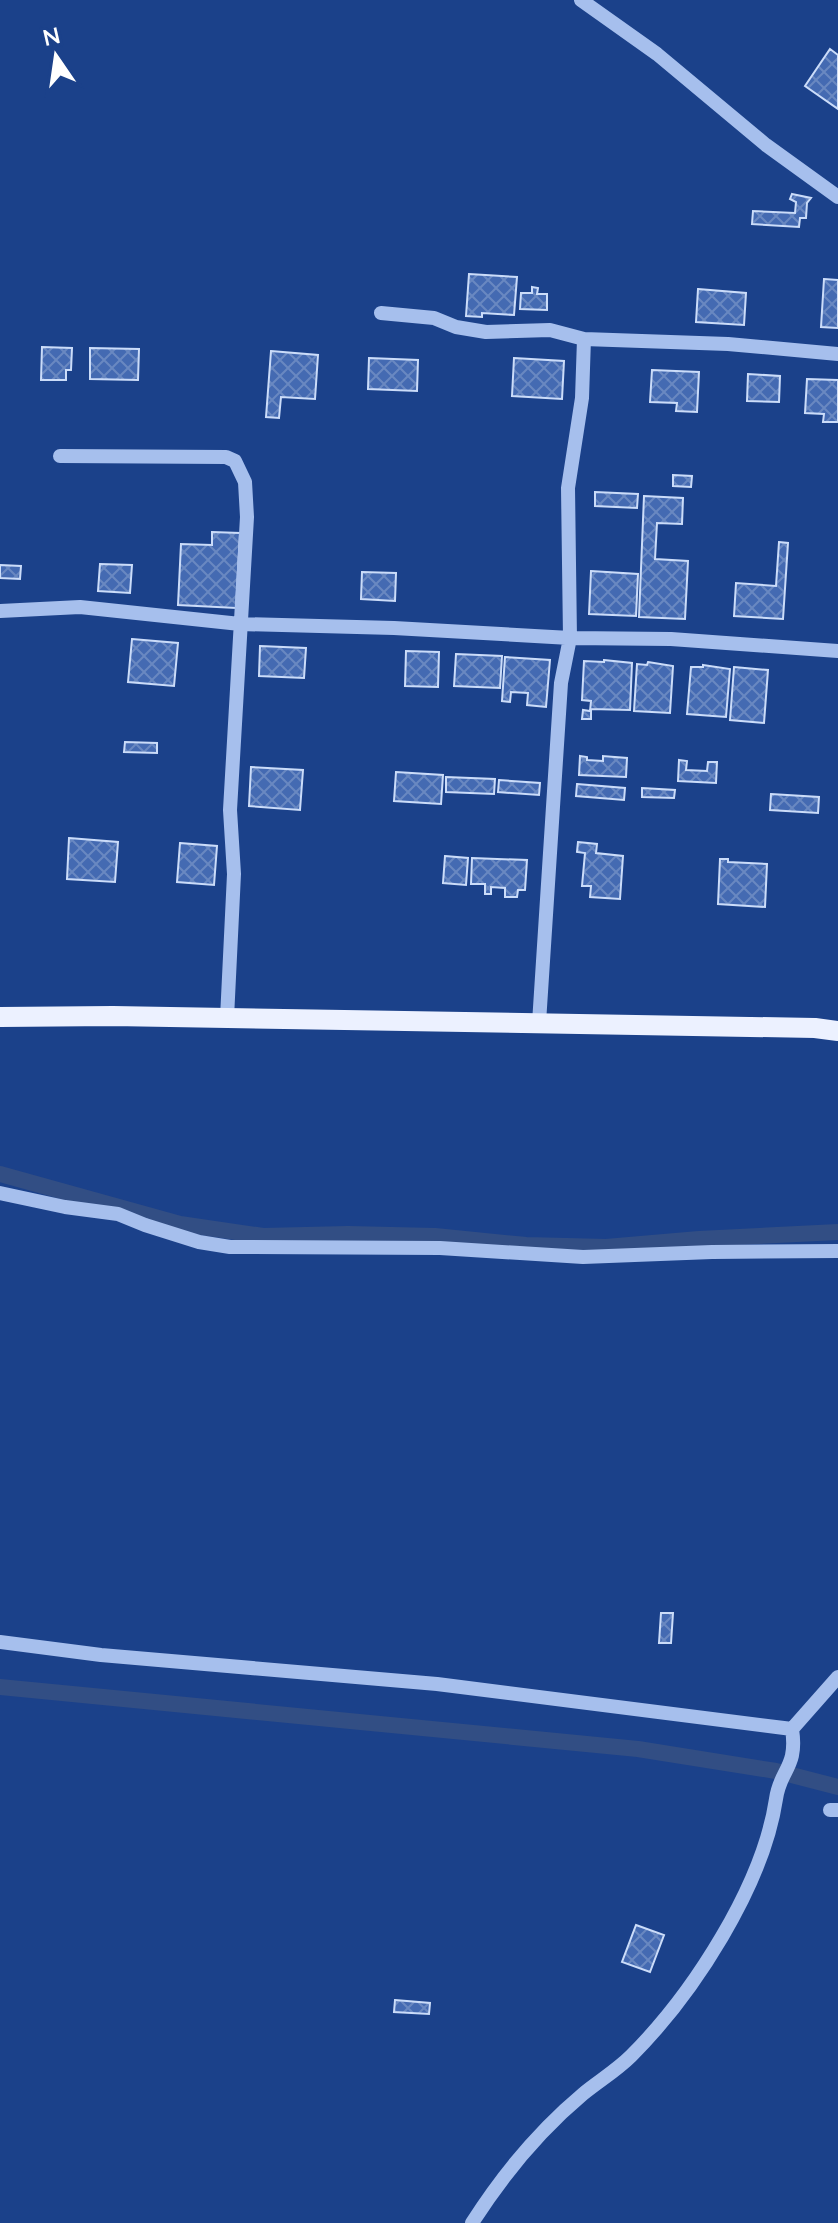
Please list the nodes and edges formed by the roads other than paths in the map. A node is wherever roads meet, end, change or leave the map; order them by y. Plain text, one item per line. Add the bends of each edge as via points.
1 (581, 0) edge
2 (838, 197) edge
3 (381, 313) dead end
4 (584, 339) junction
5 (838, 354) edge
6 (60, 456) dead end
7 (0, 611) edge
8 (240, 624) junction
9 (570, 638) junction
10 (838, 651) edge
11 (0, 1017) edge
12 (227, 1018) junction
13 (539, 1023) junction
14 (838, 1031) edge
15 (0, 1193) edge
16 (838, 1251) edge
17 (0, 1642) edge
18 (838, 1677) edge
19 (792, 1729) junction
20 (472, 2223) edge

1 - 2 street
3 - 4 street via 434,318 486,332 550,330
4 - 5 street
4 - 9 street via 582,398 568,488
6 - 8 street via 235,461 247,496
7 - 8 street via 80,607
8 - 9 street
8 - 12 street
9 - 10 street
9 - 13 street via 561,683
11 - 12 main road
12 - 13 main road
13 - 14 main road
15 - 16 street via 118,1214 230,1247 440,1248 583,1257
17 - 19 street via 437,1684
18 - 19 street
19 - 20 street via 795,1747 776,1794 773,1823 715,1949 630,2057 583,2094 525,2152

